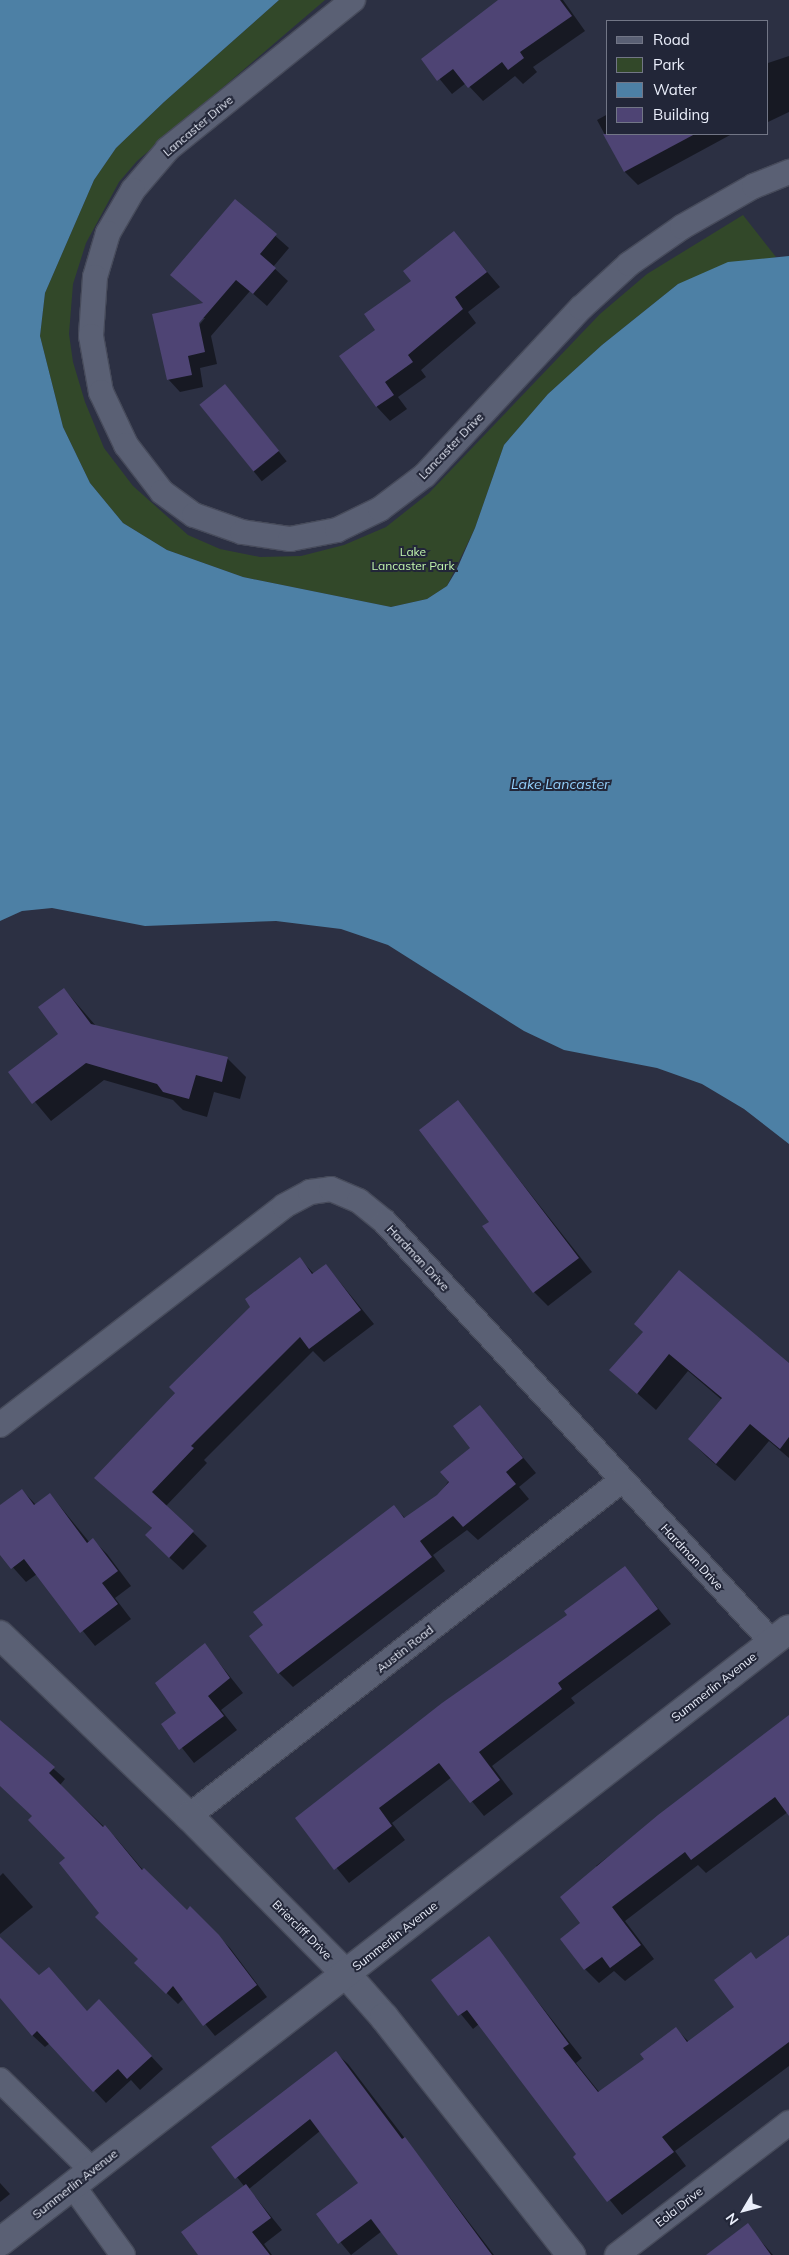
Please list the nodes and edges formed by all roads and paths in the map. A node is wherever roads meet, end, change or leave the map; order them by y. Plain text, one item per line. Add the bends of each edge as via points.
1 (353, 0) edge
2 (789, 172) edge
3 (0, 1425) edge
4 (621, 1481) junction
5 (0, 1635) edge
6 (781, 1635) edge
7 (189, 1816) junction
8 (346, 1974) junction
9 (0, 2080) edge
10 (789, 2123) edge
11 (83, 2178) junction
12 (0, 2242) edge
13 (123, 2255) edge
14 (571, 2255) edge
15 (617, 2255) edge

1 - 2 street, Lancaster Drive via 168,149 133,190 108,233 95,277 91,336 101,392 126,445 162,492 194,515 242,532 290,539 337,530 380,510 425,475 581,308 629,264 682,227 754,186
3 - 4 street, Hardman Drive via 284,1206 310,1192 331,1189 359,1201 385,1222
4 - 6 street, Hardman Drive
4 - 7 street, Austin Road
5 - 7 street, Briercliff Drive
6 - 8 street, Summerlin Avenue
7 - 8 street, Briercliff Drive
8 - 11 street, Summerlin Avenue
8 - 14 street, Briercliff Drive via 384,2017
9 - 11 street
10 - 15 street, Eola Drive
11 - 12 street, Summerlin Avenue
11 - 13 street

